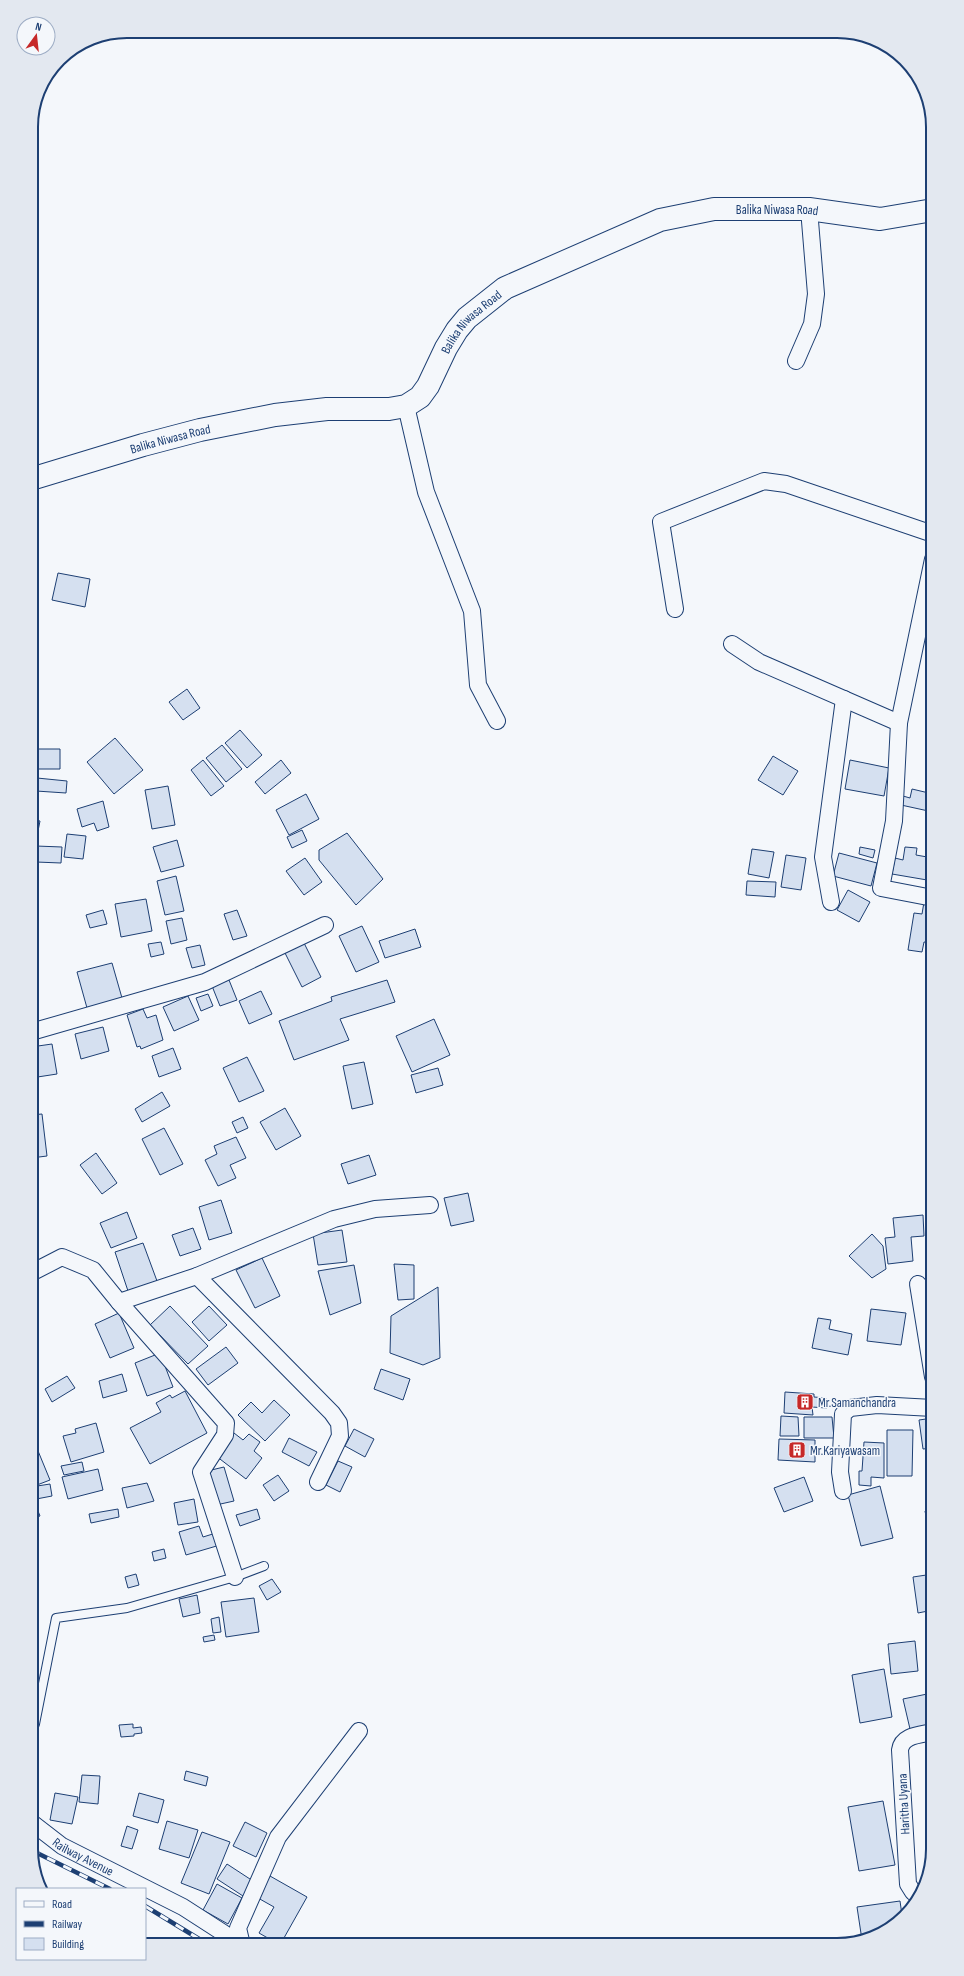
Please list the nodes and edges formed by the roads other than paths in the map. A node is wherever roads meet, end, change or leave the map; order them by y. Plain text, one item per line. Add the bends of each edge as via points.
1 (809, 209) junction
2 (926, 211) edge
3 (796, 361) dead end
4 (406, 406) junction
5 (38, 477) edge
6 (926, 532) edge
7 (926, 593) edge
8 (675, 609) dead end
9 (732, 644) dead end
10 (844, 699) junction
11 (497, 721) dead end
12 (899, 723) junction
13 (926, 897) edge
14 (831, 902) dead end
15 (325, 925) dead end
16 (38, 1030) edge
17 (430, 1205) dead end
18 (38, 1269) edge
19 (197, 1276) junction
20 (918, 1284) dead end
21 (119, 1302) junction
22 (926, 1334) edge
23 (926, 1408) edge
24 (318, 1482) dead end
25 (843, 1491) dead end
26 (264, 1566) dead end
27 (235, 1577) junction
28 (38, 1709) edge
29 (359, 1731) dead end
30 (926, 1734) edge
31 (38, 1827) edge
32 (145, 1888) edge
33 (146, 1888) edge
34 (915, 1892) edge
35 (231, 1938) edge
36 (240, 1938) edge

1 - 2 street, Balika Niwasa Road via 880,219
1 - 3 street via 816,294 812,324
1 - 4 street, Balika Niwasa Road via 714,209 660,220 505,288 467,318 446,348 428,386 420,397
4 - 5 street, Balika Niwasa Road via 389,409 327,409 275,415 200,430
4 - 11 street via 426,492 472,611 478,684
6 - 8 street via 786,484 764,481 661,522
7 - 12 street
9 - 10 street via 759,662
10 - 12 street
10 - 14 street via 823,857
12 - 13 street via 894,821 881,888
15 - 16 street via 205,982
17 - 19 street via 375,1209 334,1219
18 - 21 street via 62,1257 93,1270
19 - 21 street
19 - 24 street via 340,1423 340,1436
20 - 22 street
21 - 27 street via 226,1423 225,1435 201,1472
23 - 25 street via 877,1405 850,1408 843,1414
26 - 27 lane
27 - 28 lane via 127,1608 56,1618
29 - 36 street via 278,1837 238,1928
30 - 34 street, Haritha Uyana via 905,1739 900,1750 908,1884
31 - 32 street, Railway Avenue via 62,1846
33 - 35 street, Railway Avenue via 183,1907

